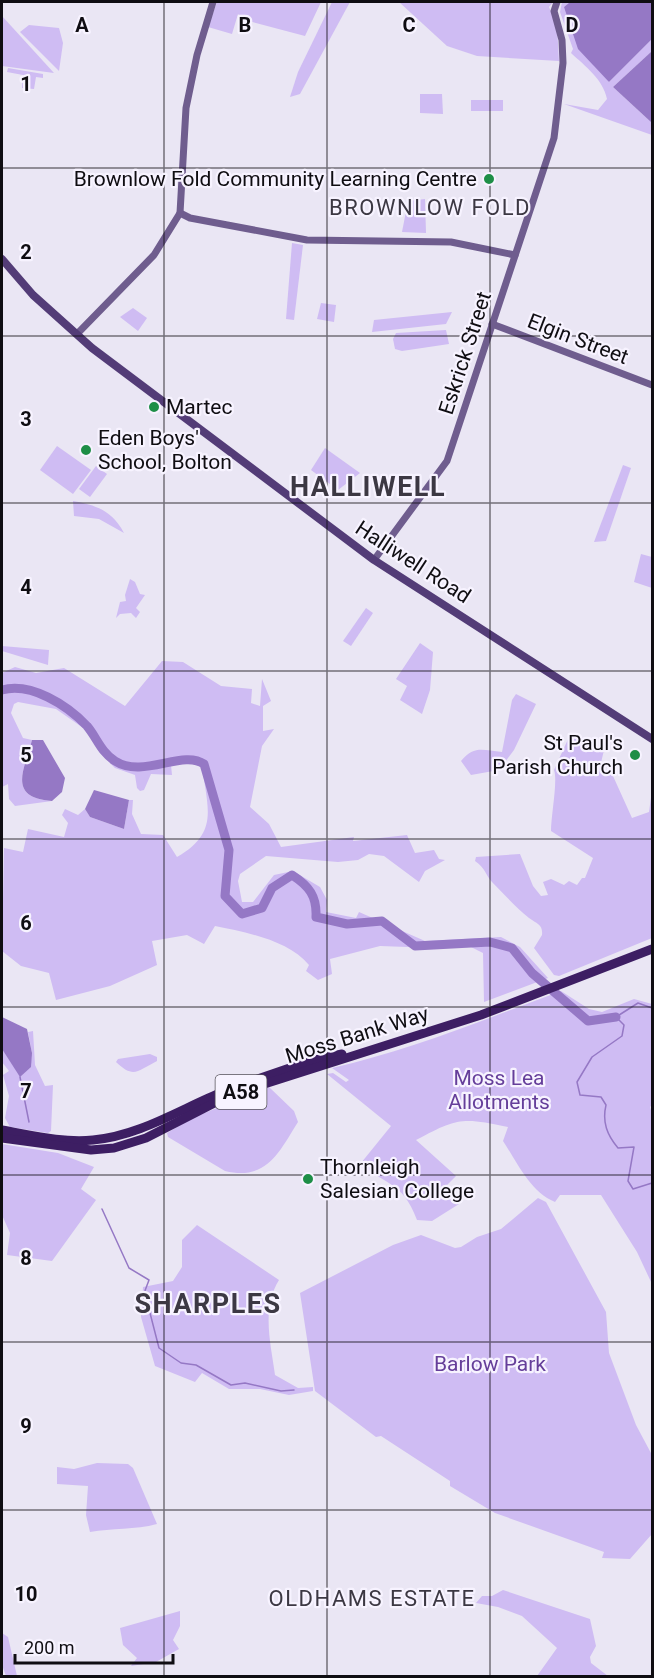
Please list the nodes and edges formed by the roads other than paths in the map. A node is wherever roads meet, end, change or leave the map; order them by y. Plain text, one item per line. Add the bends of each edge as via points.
1 (213, 2) edge
2 (557, 2) edge
3 (180, 213) junction
4 (515, 255) junction
5 (2, 259) edge
6 (492, 324) junction
7 (77, 334) junction
8 (652, 374) edge
9 (651, 384) edge
10 (374, 560) junction
11 (652, 739) edge
12 (652, 943) edge
13 (652, 949) edge
14 (2, 1130) edge
15 (2, 1138) edge

1 - 3 street via 186,108
2 - 4 street, Eskrick Street via 554,8 563,63 554,138
3 - 4 street via 307,240 451,242
3 - 7 street via 154,255
4 - 6 street, Eskrick Street
5 - 7 main road, Halliwell Road via 33,295
6 - 9 street, Elgin Street
6 - 10 street, Eskrick Street via 445,465
7 - 10 main road, Halliwell Road
8 - 9 street
10 - 11 main road, Halliwell Road
12 - 14 highway, Moss Bank Way / A58 via 480,1009 273,1073 113,1137 74,1141
13 - 15 highway, Moss Bank Way / A58 via 482,1015 230,1095 146,1138 114,1148 91,1150

